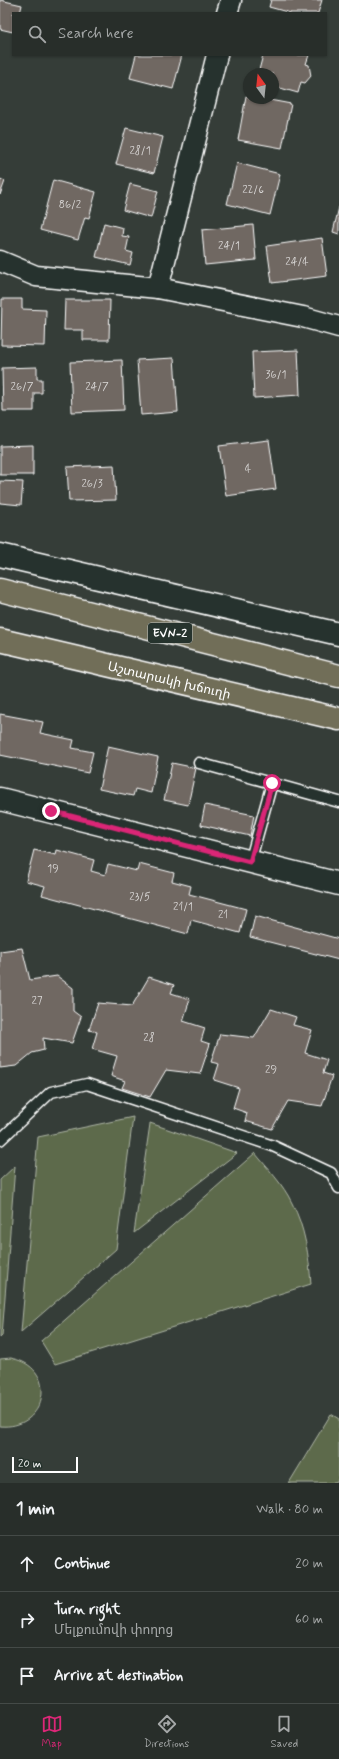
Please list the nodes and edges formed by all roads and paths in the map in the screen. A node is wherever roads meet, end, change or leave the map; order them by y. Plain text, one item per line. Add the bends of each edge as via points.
1 (230, 0) edge
2 (227, 12) edge
3 (217, 56) edge
4 (0, 261) edge
5 (158, 288) junction
6 (339, 327) edge
7 (0, 555) edge
8 (0, 590) edge
9 (339, 634) edge
10 (0, 640) edge
11 (339, 676) edge
12 (339, 719) edge
13 (199, 763) dead end
14 (272, 783) junction
15 (0, 799) edge
16 (339, 802) edge
17 (250, 862) junction
18 (339, 884) edge
19 (0, 1140) edge
20 (339, 1188) edge

1 - 2 street
3 - 5 street
4 - 5 street via 36,276
5 - 6 street via 303,317
7 - 9 street
8 - 11 main road, EVN-2
10 - 12 main road, Աշտարակի խճուղի
13 - 14 lane
14 - 16 lane
14 - 17 lane
15 - 17 street
17 - 18 street
19 - 20 lane via 51,1092 87,1084 273,1146 331,1173

